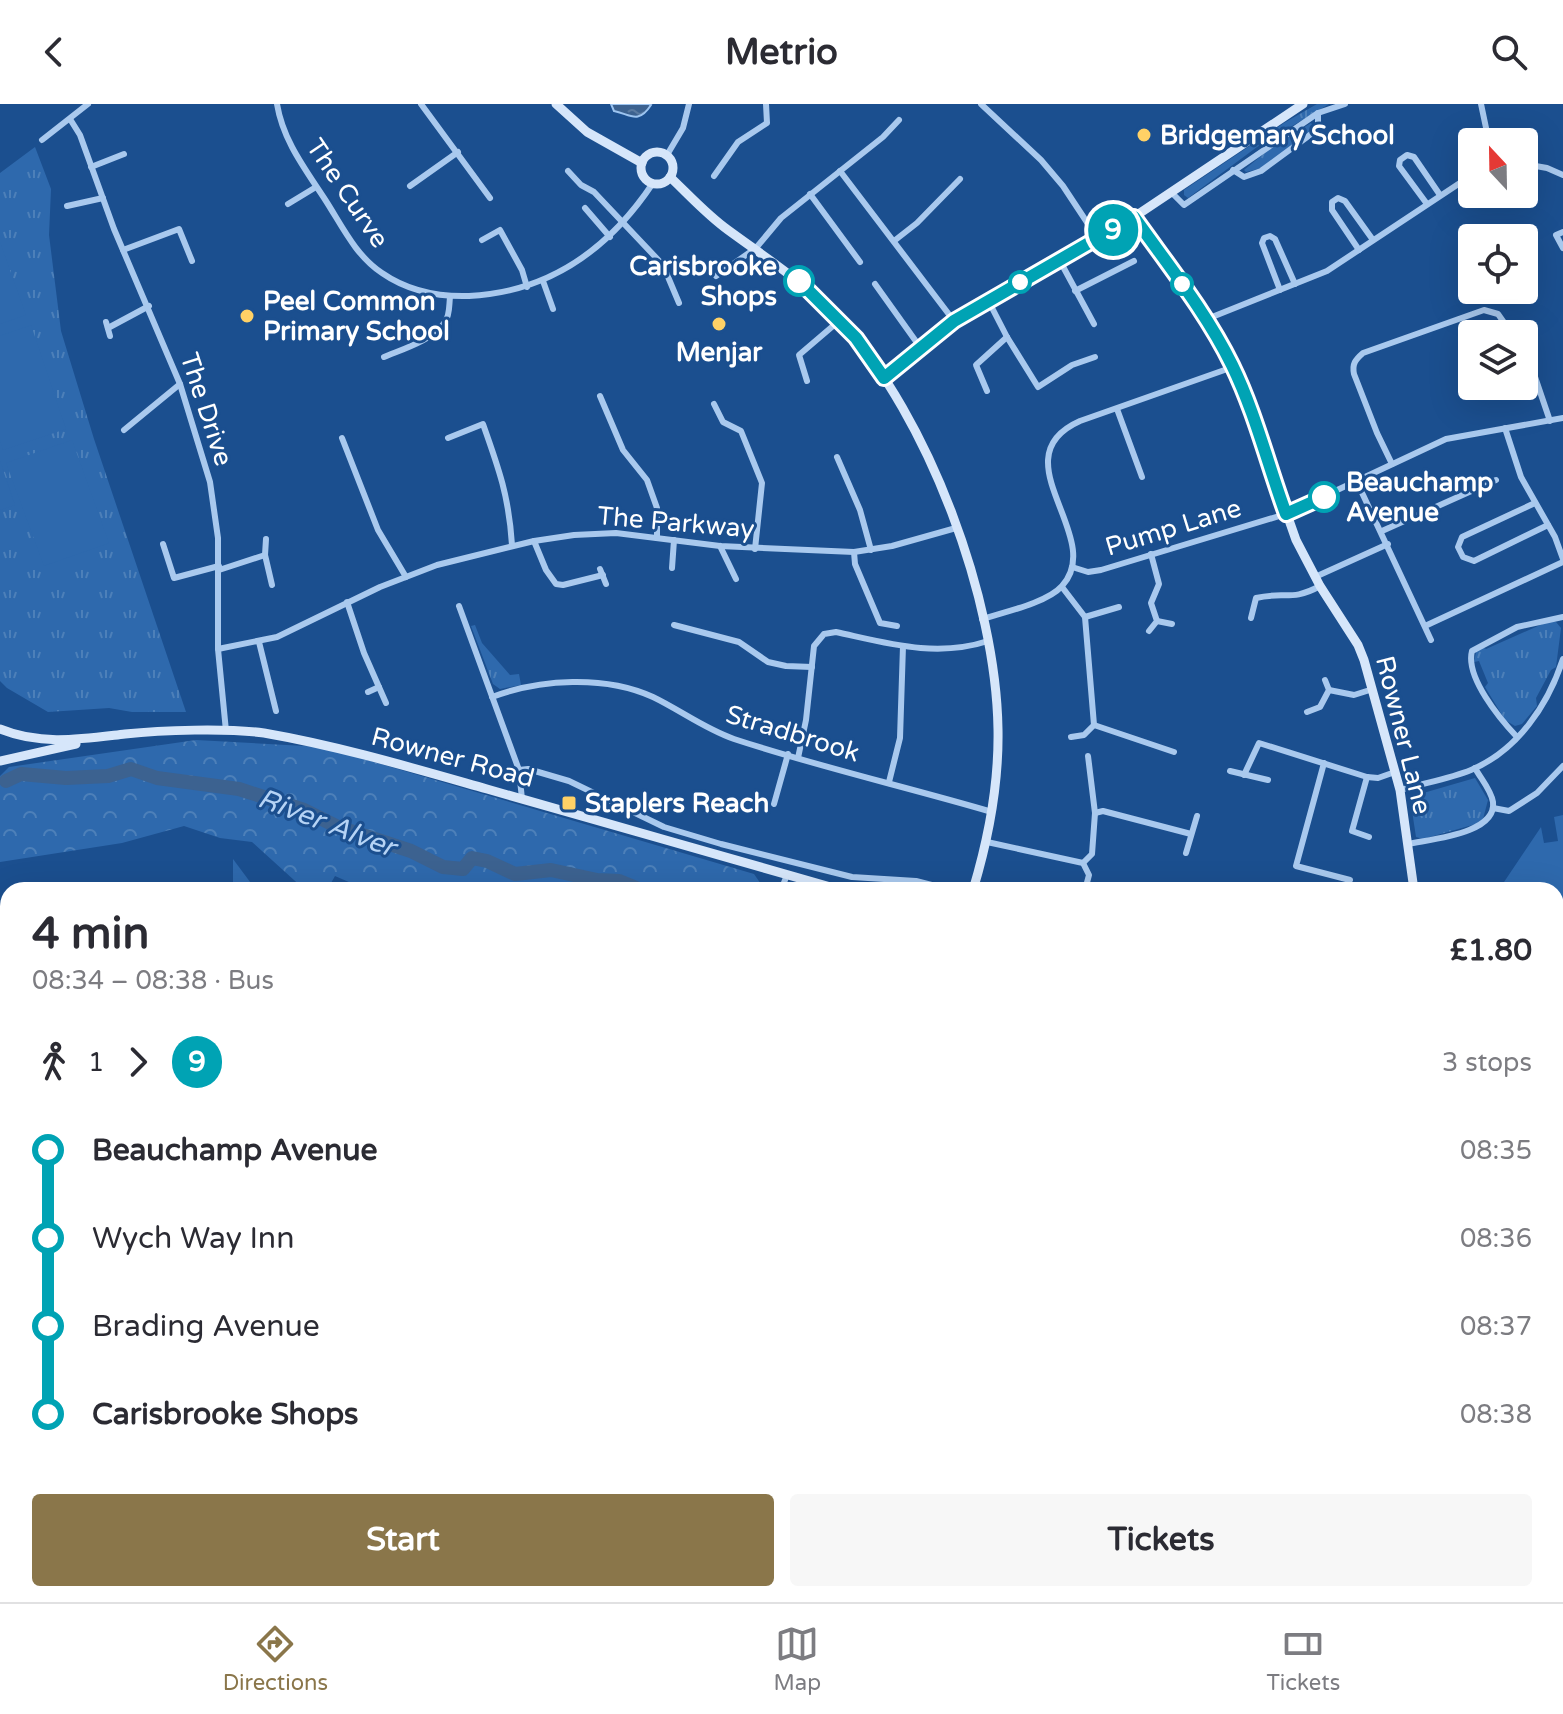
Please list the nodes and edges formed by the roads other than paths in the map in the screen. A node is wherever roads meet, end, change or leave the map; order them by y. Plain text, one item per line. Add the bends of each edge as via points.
1 (88, 104) edge
2 (277, 104) edge
3 (556, 104) edge
4 (689, 104) edge
5 (766, 104) edge
6 (981, 104) edge
7 (1303, 104) edge
8 (1345, 104) edge
9 (1481, 104) edge
10 (424, 105) edge
11 (1318, 113) junction
12 (70, 119) junction
13 (899, 120) dead end
14 (1486, 128) edge
15 (42, 140) dead end
16 (458, 152) junction
17 (124, 154) dead end
18 (667, 155) junction
19 (642, 163) junction
20 (1538, 166) edge
21 (91, 167) junction
22 (1233, 170) junction
23 (568, 171) dead end
24 (840, 171) junction
25 (1563, 175) edge
26 (714, 176) dead end
27 (670, 177) junction
28 (960, 179) dead end
29 (653, 183) junction
30 (1458, 184) edge
31 (410, 186) dead end
32 (316, 187) junction
33 (1171, 192) junction
34 (810, 194) junction
35 (1440, 195) junction
36 (103, 198) junction
37 (490, 198) dead end
38 (288, 204) dead end
39 (1427, 204) junction
40 (67, 206) dead end
41 (585, 208) dead end
42 (1134, 217) junction
43 (624, 224) junction
44 (1563, 232) edge
45 (610, 237) junction
46 (1098, 239) junction
47 (482, 240) dead end
48 (1373, 240) junction
49 (894, 241) junction
50 (756, 248) junction
51 (1563, 248) edge
52 (123, 250) junction
53 (1359, 250) junction
54 (192, 261) dead end
55 (1060, 261) junction
56 (1134, 261) dead end
57 (860, 262) dead end
58 (716, 276) dead end
59 (543, 281) junction
60 (875, 284) dead end
61 (1295, 284) junction
62 (527, 287) junction
63 (1280, 290) junction
64 (1075, 291) junction
65 (450, 297) junction
66 (988, 300) junction
67 (679, 303) dead end
68 (149, 306) junction
69 (553, 309) dead end
70 (1207, 319) junction
71 (840, 320) junction
72 (1502, 320) edge
73 (954, 321) junction
74 (1094, 324) dead end
75 (108, 329) dead end
76 (1007, 337) junction
77 (920, 347) junction
78 (384, 357) dead end
79 (1095, 357) dead end
80 (1233, 367) junction
81 (884, 378) junction
82 (807, 381) dead end
83 (180, 384) junction
84 (1538, 386) edge
85 (987, 391) dead end
86 (600, 396) dead end
87 (714, 404) dead end
88 (1117, 409) junction
89 (1563, 418) edge
90 (1550, 421) junction
91 (1505, 428) junction
92 (124, 430) dead end
93 (342, 438) dead end
94 (448, 438) dead end
95 (837, 457) dead end
96 (1392, 464) junction
97 (1142, 477) dead end
98 (1496, 480) dead end
99 (1357, 482) junction
100 (1535, 503) junction
101 (1286, 514) junction
102 (1548, 525) junction
103 (956, 528) junction
104 (1382, 531) junction
105 (657, 538) junction
106 (266, 539) dead end
107 (674, 540) junction
108 (534, 541) junction
109 (163, 544) dead end
110 (1388, 544) junction
111 (512, 545) junction
112 (720, 546) junction
113 (755, 549) junction
114 (871, 550) junction
115 (854, 552) junction
116 (1151, 554) junction
117 (265, 555) junction
118 (1563, 560) edge
119 (1072, 567) junction
120 (219, 568) junction
121 (672, 568) dead end
122 (406, 577) junction
123 (736, 579) dead end
124 (1318, 582) junction
125 (606, 584) dead end
126 (272, 585) dead end
127 (1062, 587) junction
128 (347, 602) junction
129 (459, 606) dead end
130 (1119, 607) dead end
131 (1085, 617) junction
132 (1563, 617) edge
133 (1251, 618) dead end
134 (982, 619) junction
135 (1157, 621) junction
136 (1172, 624) dead end
137 (674, 625) dead end
138 (897, 626) dead end
139 (1425, 626) junction
140 (1149, 631) dead end
141 (1431, 640) dead end
142 (988, 641) junction
143 (259, 642) junction
144 (903, 646) junction
145 (218, 649) junction
146 (1563, 659) edge
147 (812, 667) junction
148 (1325, 680) dead end
149 (379, 687) junction
150 (1373, 689) junction
151 (1329, 690) junction
152 (368, 692) dead end
153 (492, 697) junction
154 (386, 703) dead end
155 (276, 711) dead end
156 (1307, 712) dead end
157 (1094, 725) junction
158 (0, 729) edge
159 (226, 731) junction
160 (1071, 737) dead end
161 (1517, 737) junction
162 (91, 739) junction
163 (1174, 752) dead end
164 (788, 754) junction
165 (1088, 756) dead end
166 (798, 758) junction
167 (0, 761) edge
168 (1324, 763) junction
169 (1563, 766) edge
170 (1475, 768) junction
171 (519, 770) junction
172 (1230, 771) dead end
173 (1395, 772) junction
174 (1244, 775) junction
175 (1367, 777) junction
176 (1268, 780) dead end
177 (889, 782) junction
178 (1400, 790) junction
179 (522, 799) junction
180 (774, 804) dead end
181 (1493, 808) junction
182 (992, 812) junction
183 (1095, 813) junction
184 (1197, 816) dead end
185 (1191, 834) junction
186 (1369, 837) dead end
187 (987, 842) junction
188 (1408, 844) junction
189 (1186, 853) dead end
190 (1083, 863) junction
191 (787, 875) junction
192 (1350, 880) dead end
193 (784, 882) edge
194 (812, 882) edge
195 (920, 882) edge
196 (975, 882) edge
197 (1087, 882) edge
198 (1413, 882) edge

1 - 12 street
2 - 32 street, The Curve via 284,134
3 - 19 street via 587,132
4 - 18 street
5 - 26 street via 767,123 738,142
6 - 46 street via 1041,160
7 - 33 street
8 - 11 street
9 - 14 street
10 - 16 street
11 - 22 street
11 - 22 street via 1318,129 1261,171 1244,177
12 - 15 street
12 - 21 street, The Drive
13 - 24 street
16 - 31 street
16 - 37 street
17 - 21 street
18 - 19 street via 650,153
18 - 27 street via 673,168
19 - 29 street via 642,174
20 - 25 street
21 - 36 street, The Drive
22 - 33 street via 1184,205
23 - 43 street
24 - 34 street
24 - 49 street
27 - 29 street
27 - 50 street
28 - 49 street
29 - 43 street, The Curve
30 - 35 street
32 - 38 street
32 - 65 street, The Curve via 355,247 380,272 411,288
33 - 42 street
34 - 50 street
34 - 57 street
35 - 39 street
35 - 39 street via 1414,157 1407,155 1399,166
36 - 40 street
36 - 52 street, The Drive
39 - 48 street
41 - 45 street
42 - 46 street
42 - 70 street, Rowner Lane
43 - 45 street, The Curve
43 - 67 street via 663,265
44 - 51 street via 1556,235
45 - 59 street, The Curve
46 - 55 street
47 - 62 street via 500,230
48 - 53 street
48 - 53 street via 1345,201 1332,202
49 - 73 street
50 - 58 street
50 - 71 street
52 - 54 street via 179,229
52 - 68 street, The Drive
53 - 61 street
55 - 64 street
55 - 66 street
56 - 64 street
59 - 62 street, The Curve
59 - 69 street
60 - 77 street
61 - 63 street
61 - 63 street via 1275,239 1264,238
62 - 65 street, The Curve
63 - 70 street
64 - 74 street
65 - 78 street via 444,324
66 - 73 street
66 - 76 street
68 - 75 street
68 - 83 street, The Drive
70 - 80 street, Rowner Lane
71 - 81 street
71 - 82 street via 799,355
72 - 96 street via 1484,310 1356,359 1354,374
73 - 77 street
76 - 79 street via 1038,387
76 - 85 street via 976,365
77 - 81 street
80 - 88 street
80 - 101 street, Rowner Lane
81 - 103 street via 923,448
83 - 92 street
83 - 120 street, The Drive via 210,482
84 - 90 street
86 - 105 street via 623,450 647,480 657,508
87 - 113 street via 723,422 741,431 762,483
88 - 97 street
88 - 119 street via 1068,427 1048,459 1072,542
89 - 90 street
90 - 91 street
91 - 96 street via 1451,438
91 - 100 street
93 - 122 street via 378,530
94 - 111 street via 483,424 510,507
95 - 114 street
96 - 99 street
98 - 104 street
99 - 101 street
99 - 104 street
100 - 102 street
100 - 102 street via 1462,537 1458,547 1463,557 1474,561
101 - 116 street, Pump Lane
101 - 124 street, Rowner Lane
102 - 118 street
103 - 114 street, The Parkway
103 - 134 street
104 - 110 street
105 - 107 street, The Parkway
105 - 108 street, The Parkway via 598,533
106 - 117 street
107 - 112 street, The Parkway
107 - 121 street
108 - 111 street, The Parkway
108 - 125 street via 556,584 601,572
109 - 120 street via 174,578
110 - 124 street
110 - 139 street
111 - 122 street, The Parkway
112 - 113 street, The Parkway
112 - 123 street
113 - 115 street, The Parkway
114 - 115 street, The Parkway
115 - 138 street via 880,623
116 - 119 street, Pump Lane via 1088,572
116 - 135 street via 1162,585 1148,603
117 - 120 street
117 - 126 street
118 - 139 street
119 - 127 street
120 - 145 street, The Drive
122 - 128 street, The Parkway
124 - 133 street via 1304,596 1256,598
124 - 150 street, Rowner Lane via 1358,645
127 - 131 street
127 - 134 street
128 - 143 street, The Parkway
128 - 149 street
129 - 153 street
130 - 131 street
131 - 157 street
132 - 161 street via 1517,627 1472,651 1473,670 1485,696
134 - 142 street
135 - 136 street
135 - 140 street
137 - 147 street via 739,642 768,662
139 - 141 street
142 - 144 street via 927,650
142 - 182 street via 998,729
143 - 145 street, The Parkway
143 - 155 street
144 - 147 street via 829,632 817,641
144 - 177 street via 900,738
145 - 159 street, The Drive
146 - 161 street via 1539,711
147 - 166 street
148 - 151 street
149 - 152 street
149 - 154 street
150 - 151 street via 1354,695
150 - 173 street, Rowner Lane
151 - 156 street via 1320,707
153 - 164 street, Stradbrook via 549,683 627,689 732,738
153 - 171 street
157 - 160 street via 1084,735
157 - 163 street
158 - 162 street, Rowner Road via 34,739
159 - 162 street, Rowner Road
159 - 179 street, Rowner Road via 262,733 361,754
161 - 170 street
162 - 167 street, Rowner Road
164 - 166 street, Stradbrook
164 - 180 street
165 - 183 street
166 - 177 street, Stradbrook
168 - 174 street via 1259,743
168 - 175 street
168 - 192 street via 1296,866
169 - 181 street via 1537,793 1509,811
170 - 178 street
170 - 181 street
171 - 179 street
171 - 195 street via 569,781 664,827 721,844 852,877
172 - 174 street
173 - 175 street
173 - 178 street, Rowner Lane
174 - 176 street
175 - 186 street via 1352,831
177 - 182 street, Stradbrook
178 - 188 street, Rowner Lane
179 - 191 street, Rowner Road
181 - 188 street via 1485,823 1471,830
182 - 187 street
183 - 185 street
183 - 190 street via 1092,854
184 - 185 street
185 - 189 street
187 - 190 street
187 - 196 street
188 - 198 street, Rowner Lane
190 - 197 street
191 - 193 street
191 - 194 street, Rowner Road

